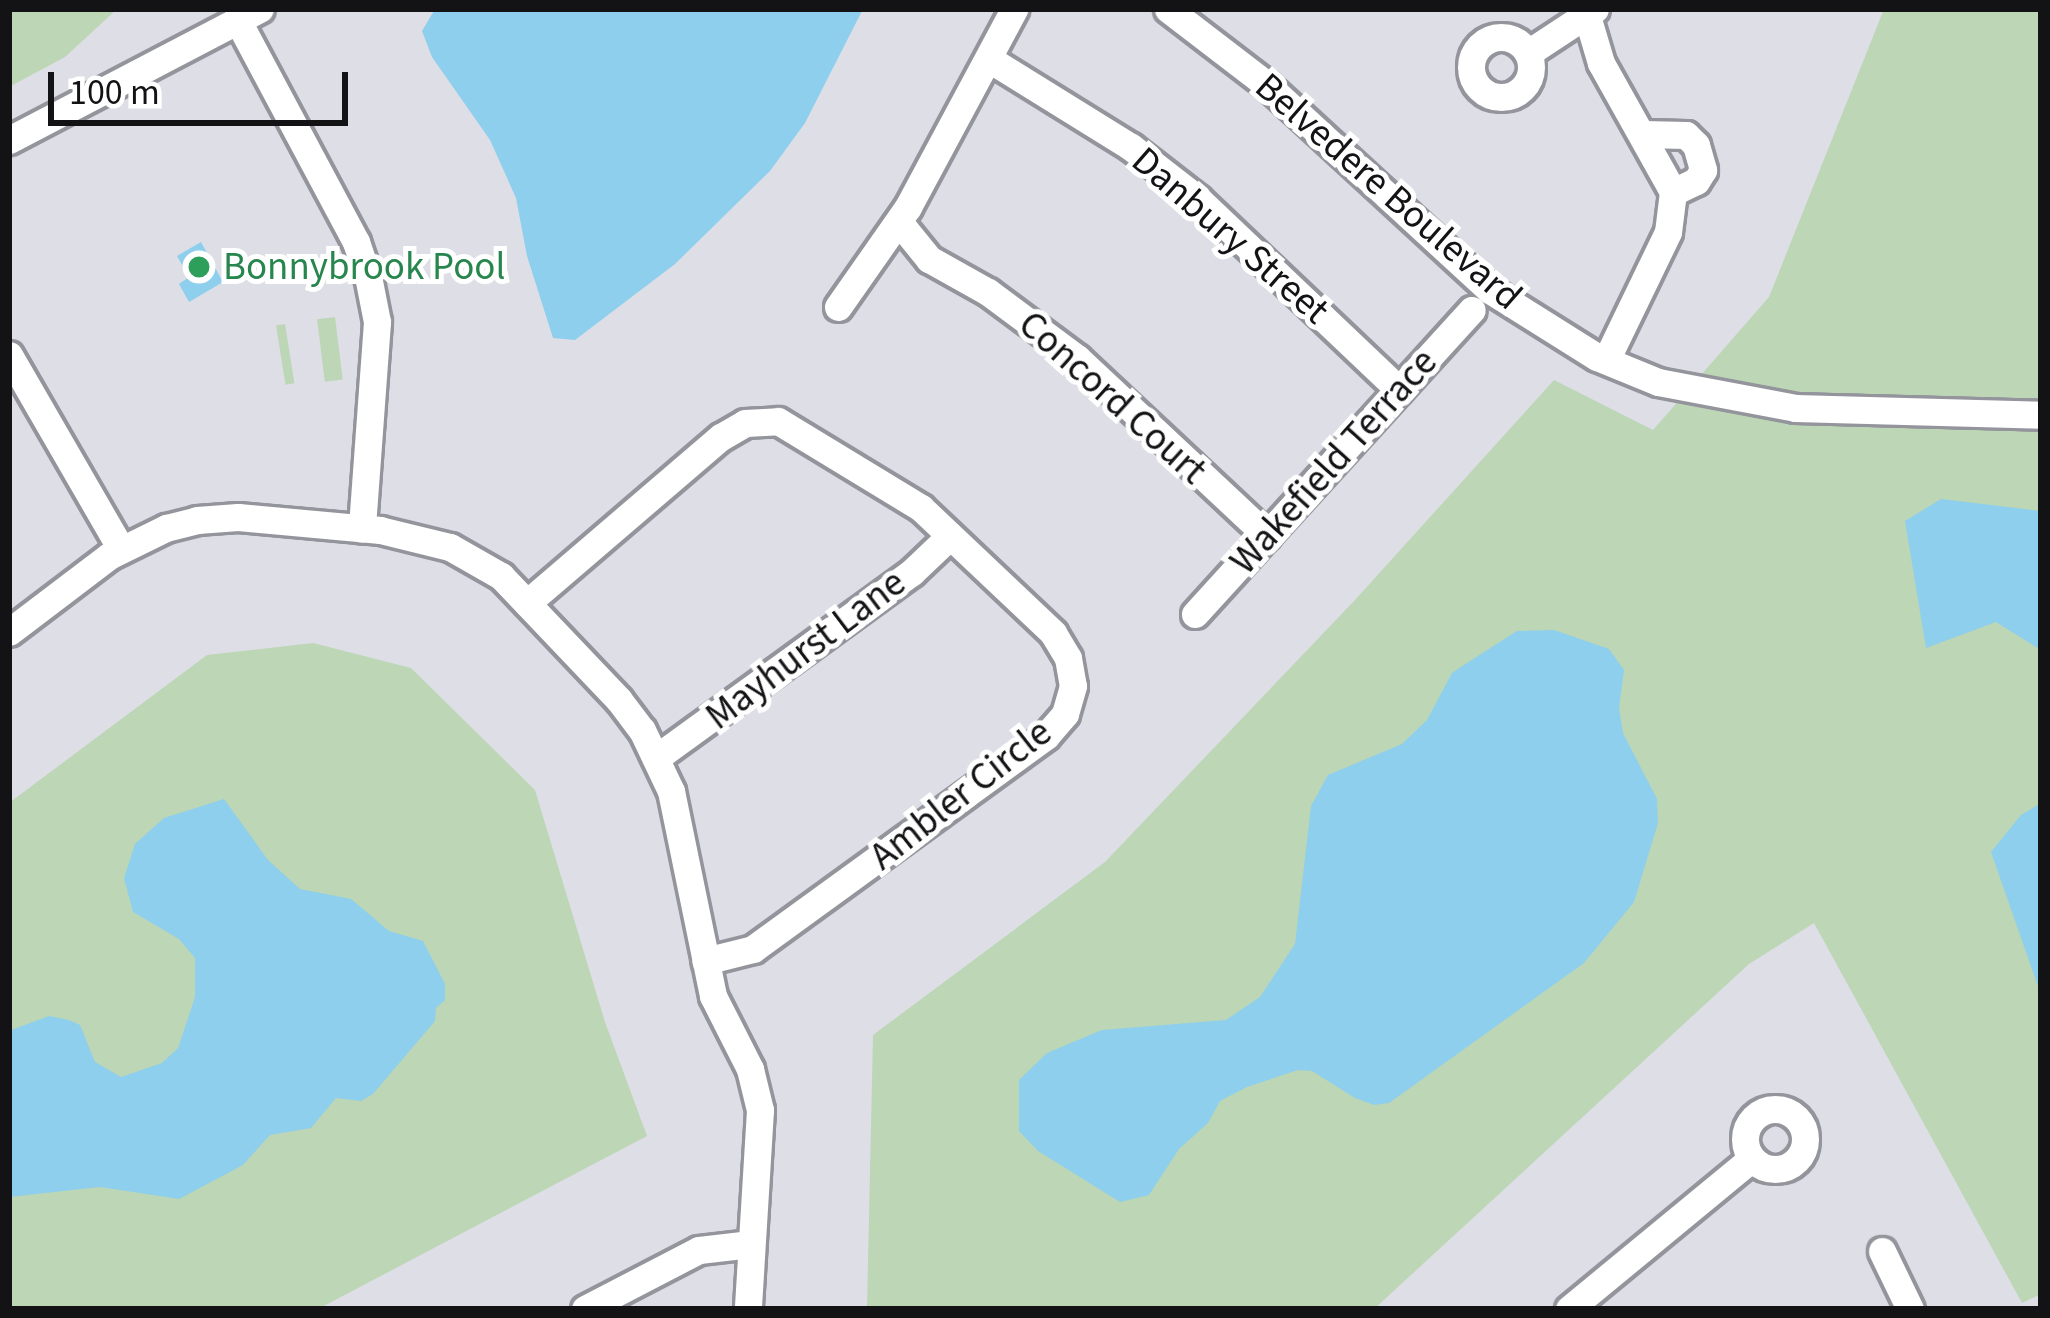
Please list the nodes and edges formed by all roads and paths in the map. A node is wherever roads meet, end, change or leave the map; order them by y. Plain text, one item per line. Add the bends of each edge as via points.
1 (1014, 9) edge
2 (1168, 9) edge
3 (1588, 11) edge
4 (249, 15) edge
5 (1528, 53) dead end
6 (989, 59) junction
7 (1642, 134) junction
8 (9, 140) edge
9 (1673, 192) junction
10 (899, 222) junction
11 (838, 307) dead end
12 (1472, 310) dead end
13 (9, 355) edge
14 (1606, 360) junction
15 (1400, 390) junction
16 (2041, 415) edge
17 (362, 528) junction
18 (950, 536) junction
19 (1267, 536) junction
20 (121, 549) junction
21 (527, 603) junction
22 (1195, 614) dead end
23 (9, 632) edge
24 (656, 758) junction
25 (705, 962) junction
26 (1751, 1159) dead end
27 (752, 1244) junction
28 (1882, 1252) dead end
29 (585, 1309) edge
30 (748, 1309) edge
31 (1570, 1309) edge
32 (1910, 1309) edge

1 - 6 street
2 - 14 street, Belvedere Boulevard via 1268,85 1490,290
3 - 5 street
3 - 7 street via 1601,63
4 - 8 street
4 - 17 street via 368,276 377,322
6 - 10 street
6 - 15 street, Danbury Street via 1198,199
7 - 9 street
7 - 9 street via 1686,135 1696,145 1703,170
9 - 14 street via 1668,232
10 - 11 street
10 - 19 street, Concord Court via 929,260 1077,358
12 - 15 street, Wakefield Terrace
13 - 20 street
14 - 16 street, Belvedere Boulevard via 1720,398 1796,408
15 - 19 street, Wakefield Terrace
17 - 20 street via 197,520
17 - 21 street via 450,547 501,576
18 - 21 street, Ambler Circle via 818,441 778,421 746,423
18 - 24 street, Mayhurst Lane
18 - 25 street, Ambler Circle via 1053,633 1073,686 1065,714 1010,765 753,949
19 - 22 street, Wakefield Terrace
20 - 23 street
21 - 24 street via 619,700
24 - 25 street via 679,819
25 - 27 street via 760,1110
26 - 31 street
27 - 29 street via 699,1250
27 - 30 street
28 - 32 street

